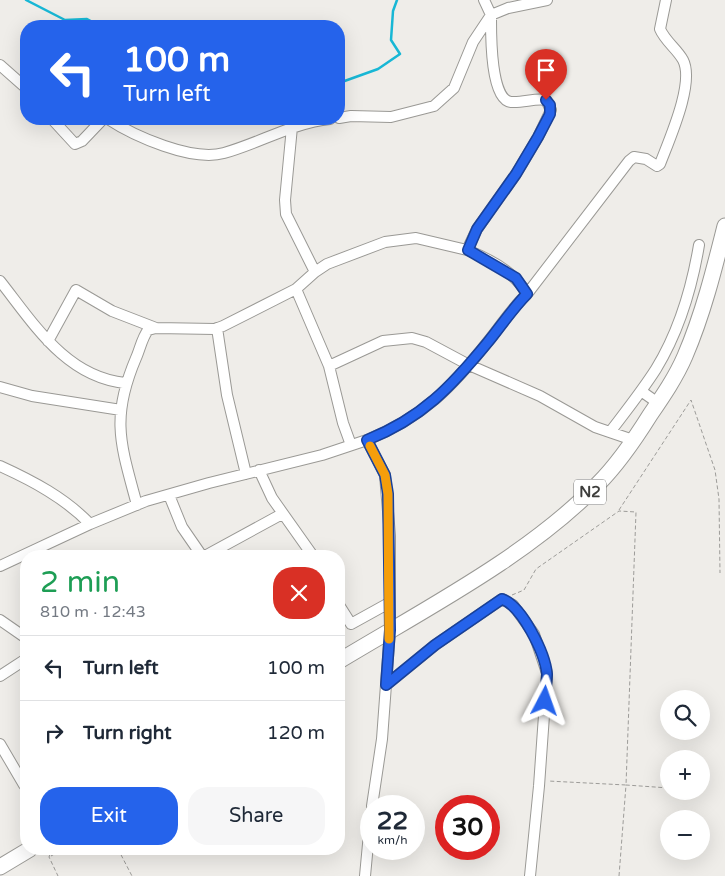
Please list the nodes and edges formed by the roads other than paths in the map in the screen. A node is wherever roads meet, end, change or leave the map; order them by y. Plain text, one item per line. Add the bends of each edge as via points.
1 (484, 0) edge
2 (547, 0) edge
3 (666, 0) edge
4 (490, 16) junction
5 (0, 64) edge
6 (20, 82) edge
7 (345, 117) edge
8 (58, 125) edge
9 (97, 125) edge
10 (118, 125) edge
11 (302, 125) edge
12 (292, 127) junction
13 (725, 226) edge
14 (699, 245) dead end
15 (468, 250) junction
16 (315, 272) junction
17 (0, 281) edge
18 (296, 289) junction
19 (527, 294) junction
20 (156, 328) junction
21 (217, 328) junction
22 (48, 341) junction
23 (469, 365) junction
24 (330, 366) junction
25 (125, 383) junction
26 (0, 387) edge
27 (641, 391) junction
28 (658, 403) junction
29 (121, 410) junction
30 (610, 432) junction
31 (367, 440) junction
32 (633, 440) junction
33 (350, 445) junction
34 (0, 466) edge
35 (259, 470) junction
36 (246, 474) junction
37 (169, 494) junction
38 (137, 505) junction
39 (282, 514) junction
40 (90, 524) junction
41 (34, 550) edge
42 (199, 550) edge
43 (214, 550) edge
44 (309, 550) edge
45 (20, 557) edge
46 (0, 566) edge
47 (389, 602) junction
48 (345, 614) edge
49 (0, 620) edge
50 (390, 630) junction
51 (20, 634) edge
52 (345, 657) edge
53 (20, 663) edge
54 (0, 676) edge
55 (386, 685) junction
56 (0, 744) edge
57 (20, 778) edge
58 (374, 795) edge
59 (20, 855) edge
60 (366, 860) edge
61 (0, 867) edge
62 (364, 876) edge
63 (530, 876) edge

1 - 4 street
2 - 4 street via 508,8
3 - 19 street via 660,30 684,61 686,80 684,95 660,164 657,166 634,157 629,161
4 - 7 street via 473,42 454,88 434,106 391,117
4 - 15 street via 492,56 502,96 511,102 546,100 551,110 516,174 477,229
5 - 6 street
8 - 9 street via 75,144
10 - 12 street via 141,138 205,155 223,153
11 - 12 street
12 - 16 street via 286,214
13 - 28 highway, N2 via 713,274 684,356
14 - 27 street via 691,281 669,343
15 - 16 street via 430,240 404,238 365,248
15 - 19 street via 516,278
16 - 18 street
17 - 22 street
18 - 21 street
18 - 24 street
19 - 23 street
20 - 21 street
20 - 22 street via 112,311 76,290
20 - 25 street via 146,332
21 - 36 street via 227,395
22 - 25 street via 84,371 111,382
23 - 24 street via 439,348 412,338 383,341
23 - 30 street
23 - 31 street via 419,414
24 - 33 street
25 - 29 street
26 - 29 street via 32,396
27 - 28 street
27 - 30 street
28 - 32 highway, N2
29 - 38 street via 120,440
30 - 32 street
31 - 33 street
31 - 47 street via 385,475 388,494
32 - 50 highway, N2 via 599,483 560,518 465,585
33 - 35 street
34 - 40 street via 54,495
35 - 36 street
35 - 39 street
36 - 37 street
37 - 38 street
37 - 42 street via 182,527
38 - 40 street
39 - 43 street
39 - 44 street
40 - 41 street
45 - 46 street
47 - 48 street via 351,624
47 - 50 street
49 - 51 street
50 - 52 highway, N2
50 - 55 street
53 - 54 street
55 - 58 street
55 - 63 street via 435,645 502,599 513,605 534,634 547,673
56 - 57 street
59 - 61 highway
60 - 62 street

